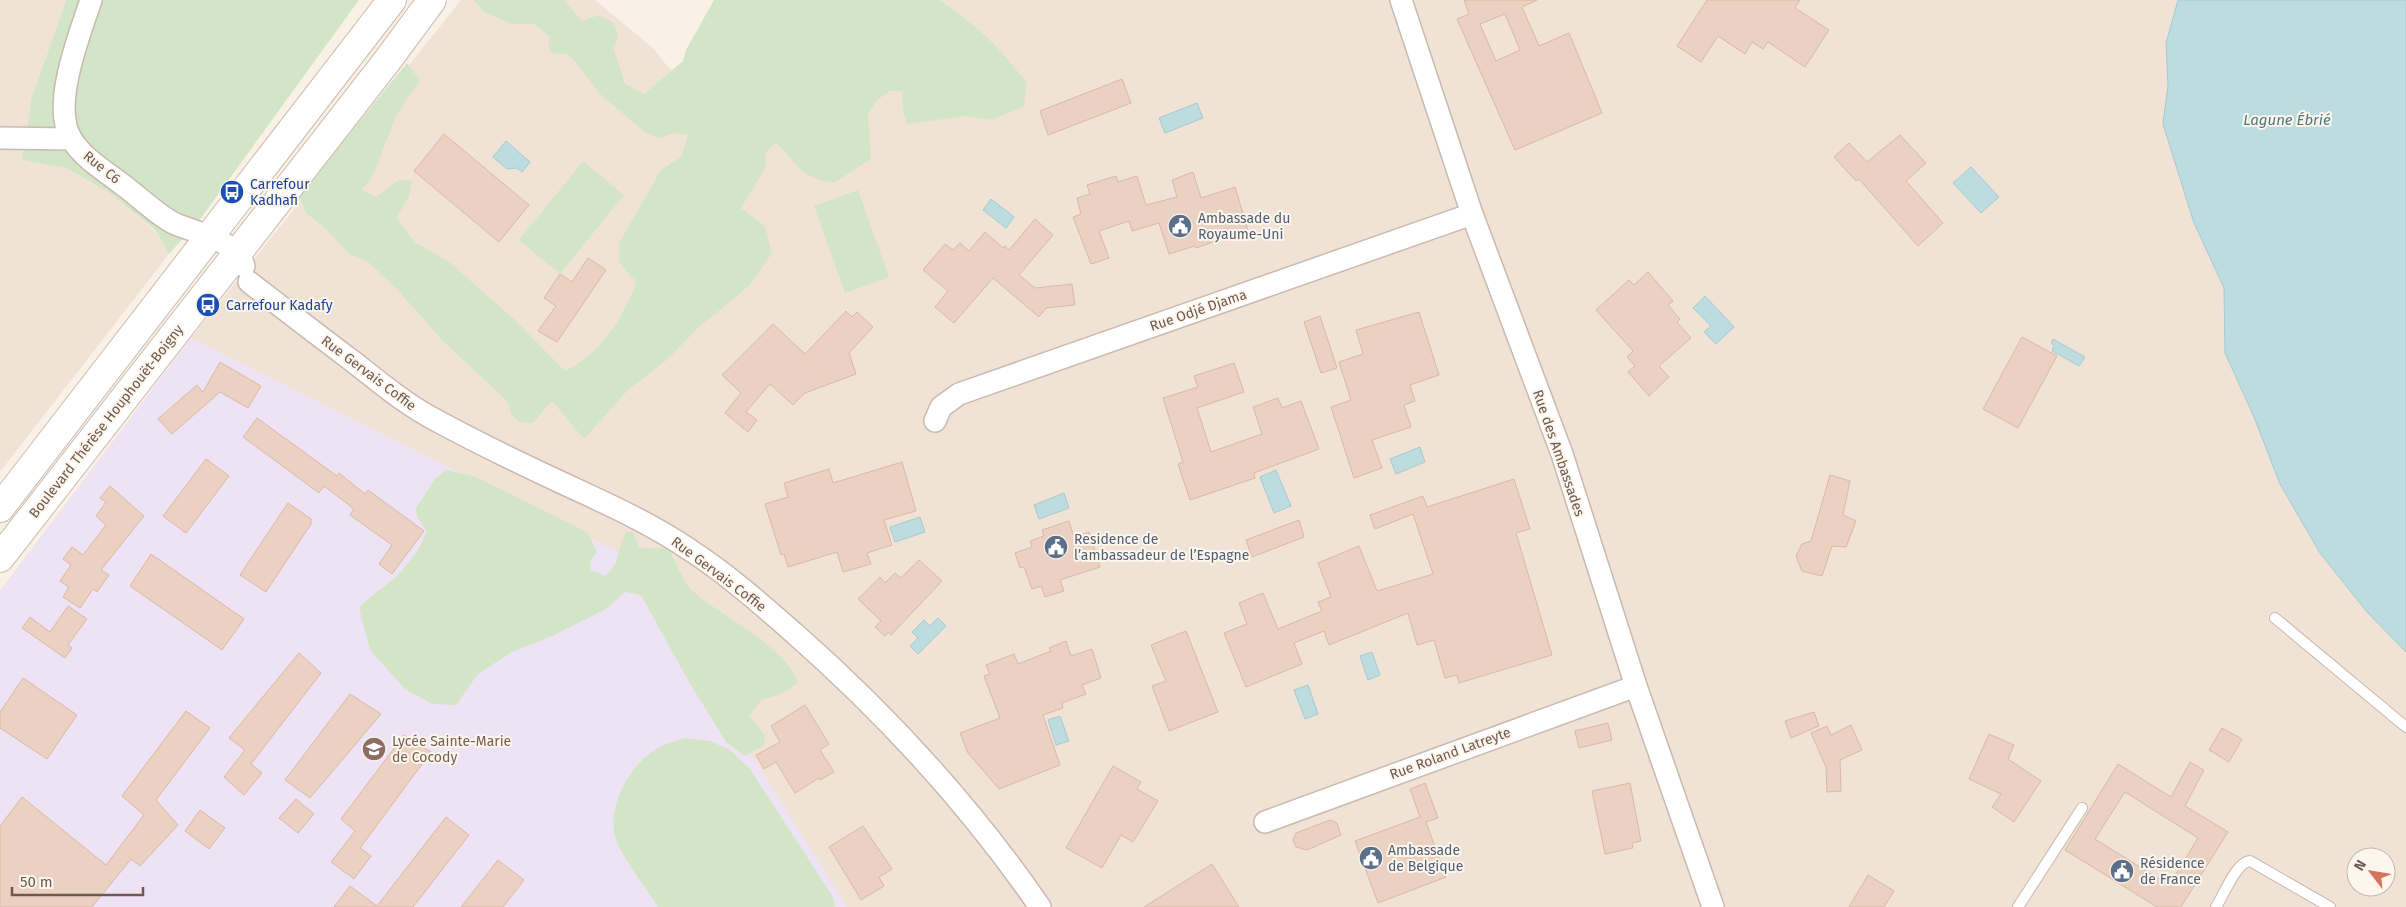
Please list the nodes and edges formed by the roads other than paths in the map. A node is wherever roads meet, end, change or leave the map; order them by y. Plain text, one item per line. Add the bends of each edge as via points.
1 (91, 0) edge
2 (392, 0) edge
3 (432, 0) edge
4 (1401, 0) edge
5 (0, 138) edge
6 (71, 139) junction
7 (1472, 214) junction
8 (177, 225) junction
9 (210, 235) junction
10 (237, 254) junction
11 (193, 258) junction
12 (217, 277) junction
13 (249, 282) junction
14 (935, 421) dead end
15 (0, 508) edge
16 (0, 558) edge
17 (2275, 618) dead end
18 (1636, 686) junction
19 (2406, 727) edge
20 (2082, 808) dead end
21 (1265, 822) dead end
22 (1040, 907) edge
23 (1714, 907) edge
24 (2018, 907) edge
25 (2216, 907) edge
26 (2330, 907) edge

1 - 6 street, Rue C6 via 64,99
2 - 9 main road
3 - 10 main road, Boulevard Thérèse Houphouët-Boigny
4 - 7 street, Rue des Ambassades
5 - 6 street
6 - 8 street, Rue C6 via 87,158
7 - 14 street, Rue Odjé Djama via 959,394 941,408
7 - 18 street, Rue des Ambassades via 1562,454
8 - 9 street, Rue C6
8 - 11 street, Rue C6
9 - 10 street, Rue C6
9 - 11 main road
10 - 12 main road, Boulevard Thérèse Houphouët-Boigny
10 - 13 street via 244,262
11 - 12 street
11 - 15 main road
12 - 13 street
12 - 16 main road, Boulevard Thérèse Houphouët-Boigny
13 - 22 street, Rue Gervais Coffie via 394,394 427,415 658,530 728,578 848,682 907,741 957,797
17 - 19 lane
18 - 21 street, Rue Roland Latreyte
18 - 23 street, Rue des Ambassades
20 - 24 lane
25 - 26 lane via 2240,866 2250,861

